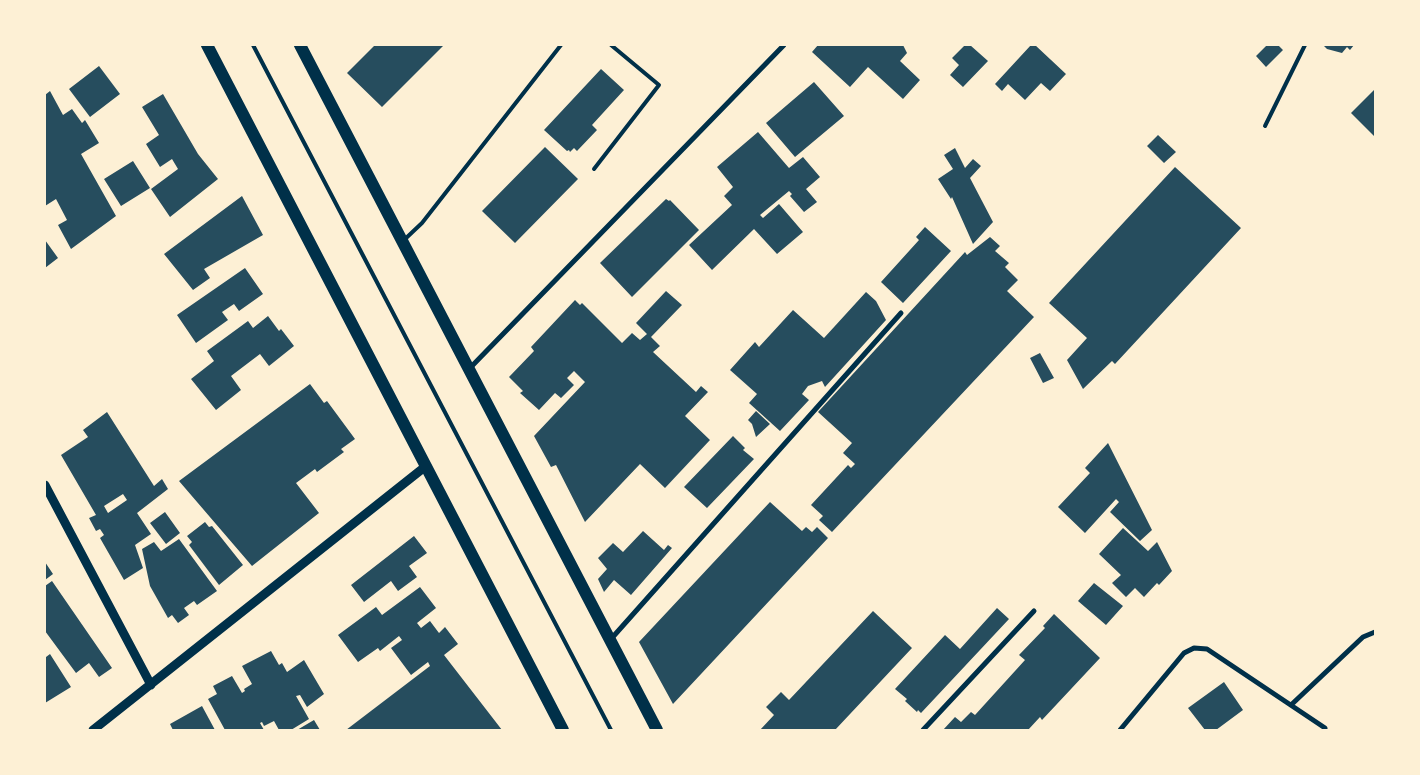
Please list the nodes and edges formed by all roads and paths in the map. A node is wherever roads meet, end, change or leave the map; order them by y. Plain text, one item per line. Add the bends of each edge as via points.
1 (207, 45) edge
2 (253, 45) edge
3 (300, 45) edge
4 (561, 45) edge
5 (611, 45) edge
6 (784, 45) edge
7 (1305, 45) edge
8 (1265, 126) dead end
9 (594, 169) dead end
10 (403, 242) junction
11 (901, 313) dead end
12 (469, 369) junction
13 (426, 466) junction
14 (45, 485) edge
15 (1034, 611) dead end
16 (1375, 632) edge
17 (610, 639) junction
18 (151, 685) junction
19 (1291, 705) junction
20 (92, 730) edge
21 (563, 730) edge
22 (610, 730) edge
23 (657, 730) edge
24 (923, 730) edge
25 (1120, 730) edge
26 (1325, 730) edge

1 - 13 main road
2 - 22 lane
3 - 10 main road
4 - 10 lane via 422,223
5 - 9 lane via 659,85
6 - 12 street
7 - 8 lane
10 - 12 main road
11 - 17 street
12 - 17 main road
13 - 18 street
13 - 21 main road
14 - 18 street
15 - 24 street
16 - 19 street via 1363,637
17 - 23 main road
18 - 20 street
19 - 25 street via 1207,649 1194,648 1184,653
19 - 26 street

